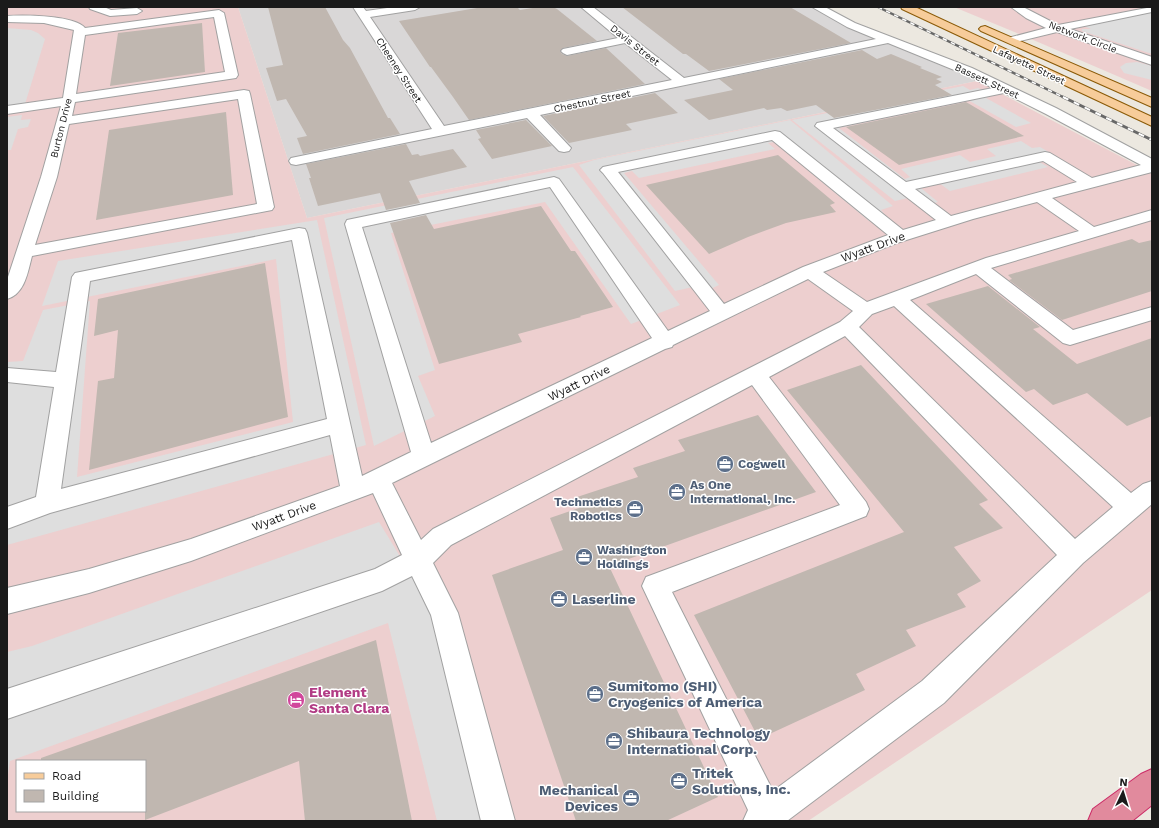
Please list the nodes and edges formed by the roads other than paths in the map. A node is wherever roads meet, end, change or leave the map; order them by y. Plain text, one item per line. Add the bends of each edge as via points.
1 (415, 7) edge
2 (586, 7) edge
3 (817, 7) edge
4 (906, 7) edge
5 (1016, 7) edge
6 (1152, 9) edge
7 (144, 10) dead end
8 (360, 11) edge
9 (86, 18) edge
10 (7, 19) edge
11 (977, 25) dead end
12 (1058, 28) junction
13 (628, 39) junction
14 (888, 40) junction
15 (1012, 40) junction
16 (567, 51) dead end
17 (1152, 61) edge
18 (683, 83) junction
19 (1005, 89) junction
20 (68, 100) junction
21 (1152, 103) edge
22 (7, 110) edge
23 (531, 114) junction
24 (63, 121) junction
25 (1152, 122) edge
26 (441, 132) junction
27 (564, 148) dead end
28 (296, 161) dead end
29 (1152, 166) edge
30 (1090, 184) junction
31 (904, 187) junction
32 (1040, 197) junction
33 (1152, 215) edge
34 (949, 222) junction
35 (1091, 232) junction
36 (900, 236) junction
37 (24, 252) junction
38 (978, 267) junction
39 (809, 271) junction
40 (7, 293) edge
41 (896, 298) junction
42 (865, 310) junction
43 (1152, 313) edge
44 (722, 314) junction
45 (847, 327) junction
46 (665, 342) junction
47 (755, 374) junction
48 (12, 380) edge
49 (66, 380) junction
50 (339, 424) junction
51 (424, 457) junction
52 (378, 479) junction
53 (353, 491) junction
54 (1141, 499) edge
55 (47, 503) junction
56 (7, 518) edge
57 (1074, 555) junction
58 (419, 559) junction
59 (7, 601) edge
60 (7, 704) edge
61 (1152, 785) edge
62 (764, 818) edge
63 (498, 821) edge
64 (1106, 821) edge

1 - 8 street
2 - 13 street, Davis Street
3 - 14 street, Bassett Street
4 - 25 main road, Lafayette Street
5 - 12 street, Network Circle
6 - 12 street
7 - 9 street
8 - 26 street, Cheeney Street
9 - 10 street
9 - 20 street, Burton Drive
9 - 20 street via 219,13 232,74
11 - 15 main road, Lafayette Street
12 - 15 street
12 - 17 street, Network Circle
13 - 16 street
13 - 18 street, Davis Street
14 - 18 street, Chestnut Street
14 - 19 street, Bassett Street via 968,71
15 - 21 main road, Lafayette Street
18 - 23 street, Chestnut Street
19 - 29 street, Bassett Street
19 - 31 street via 822,126
20 - 22 street
20 - 24 street, Burton Drive
23 - 26 street, Chestnut Street
23 - 27 street
24 - 37 street, Burton Drive via 49,177
24 - 37 street via 244,94 266,207
26 - 28 street, Chestnut Street
29 - 30 street, Wyatt Drive
30 - 31 street via 1045,156
30 - 32 street, Wyatt Drive
31 - 34 street
32 - 34 street, Wyatt Drive
32 - 35 street
33 - 35 street
34 - 36 street, Wyatt Drive
35 - 38 street
36 - 39 street, Wyatt Drive
36 - 44 street via 775,135 608,170
37 - 40 street, Burton Drive via 17,280
38 - 41 street
38 - 43 street via 1070,338
39 - 42 street
39 - 44 street, Wyatt Drive
41 - 42 street
41 - 54 street
42 - 45 street
44 - 46 street, Wyatt Drive
45 - 47 street
45 - 57 street
46 - 51 street, Wyatt Drive
46 - 51 street via 554,182 353,224
47 - 58 street via 442,538
47 - 62 street via 857,509 654,586
48 - 49 street
49 - 50 street via 80,277 299,233
49 - 55 street
50 - 53 street
50 - 55 street
51 - 52 street, Wyatt Drive
52 - 53 street, Wyatt Drive
52 - 58 street
53 - 59 street, Wyatt Drive via 191,550 89,581
54 - 57 street
55 - 56 street
57 - 62 street via 933,692
58 - 60 street via 382,580
58 - 63 street via 444,613
61 - 64 highway

